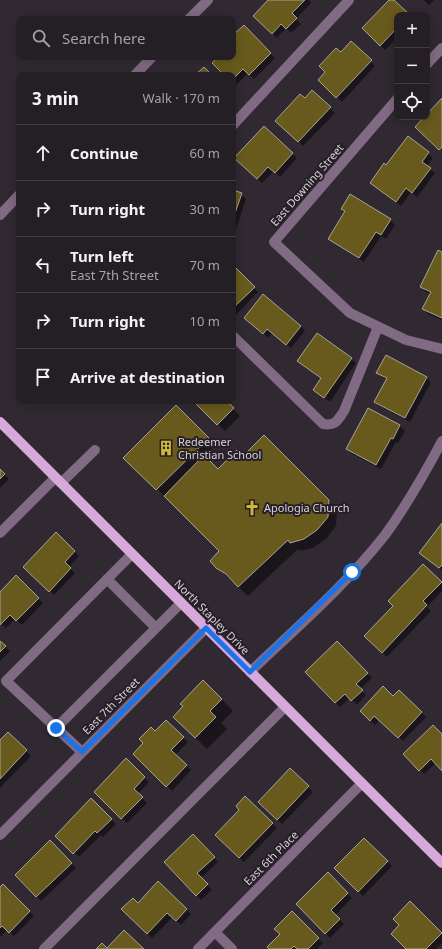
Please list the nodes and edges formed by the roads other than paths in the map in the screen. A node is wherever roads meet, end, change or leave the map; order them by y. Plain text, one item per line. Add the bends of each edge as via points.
1 (208, 0) edge
2 (349, 0) edge
3 (192, 16) edge
4 (442, 48) edge
5 (149, 60) edge
6 (430, 61) edge
7 (138, 72) edge
8 (394, 102) edge
9 (236, 122) edge
10 (16, 198) edge
11 (0, 214) edge
12 (378, 327) junction
13 (236, 339) edge
14 (442, 349) edge
15 (0, 422) edge
16 (442, 441) edge
17 (96, 450) dead end
18 (58, 481) junction
19 (0, 533) edge
20 (132, 554) junction
21 (107, 579) junction
22 (181, 603) junction
23 (156, 628) junction
24 (206, 628) junction
25 (250, 672) junction
26 (285, 707) junction
27 (56, 728) junction
28 (82, 752) junction
29 (362, 783) junction
30 (0, 835) edge
31 (442, 863) edge
32 (215, 932) junction
33 (44, 949) edge
34 (198, 949) edge
35 (232, 949) edge

1 - 3 street
2 - 9 street
4 - 6 street
5 - 7 street
8 - 12 street, East Downing Street via 274,242 350,313
10 - 11 street
12 - 13 street via 344,411 336,422 330,425 323,424
12 - 14 street, East Downing Street via 406,340
15 - 18 main road, North Stapley Drive
16 - 25 street via 413,494 384,535 352,572
17 - 18 street
18 - 19 street
18 - 20 main road, North Stapley Drive
20 - 21 street
20 - 22 main road, North Stapley Drive
21 - 23 street
21 - 27 street via 6,681
22 - 23 street
22 - 24 main road, North Stapley Drive
23 - 27 street
24 - 25 main road, North Stapley Drive
24 - 28 street, East 7th Street
25 - 26 main road, North Stapley Drive
26 - 29 main road, North Stapley Drive
26 - 33 street
27 - 28 street
28 - 30 street, East 7th Street
29 - 31 main road, North Stapley Drive
29 - 32 street, East 6th Place
32 - 34 street, East 6th Place
32 - 35 street

